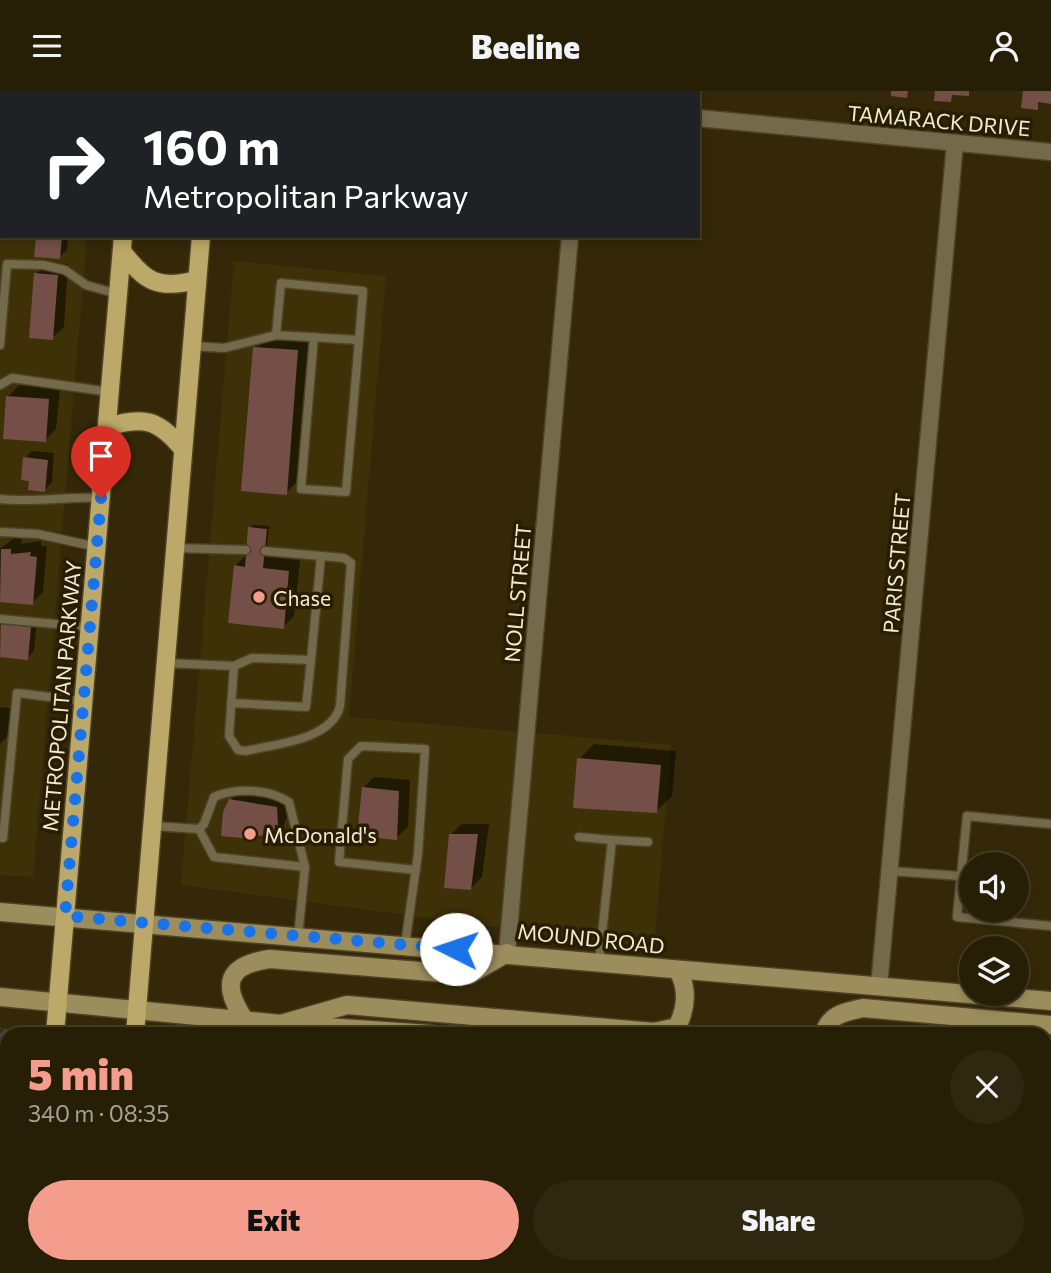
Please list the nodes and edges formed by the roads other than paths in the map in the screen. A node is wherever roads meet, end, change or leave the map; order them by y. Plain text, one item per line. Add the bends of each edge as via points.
1 (700, 118) edge
2 (955, 142) junction
3 (1051, 152) edge
4 (201, 238) edge
5 (570, 238) edge
6 (122, 244) edge
7 (197, 280) junction
8 (118, 295) junction
9 (276, 335) junction
10 (314, 337) junction
11 (359, 341) junction
12 (0, 345) edge
13 (191, 346) junction
14 (0, 385) edge
15 (110, 393) junction
16 (107, 427) junction
17 (182, 448) junction
18 (101, 498) junction
19 (0, 499) edge
20 (0, 532) edge
21 (97, 547) junction
22 (174, 548) junction
23 (246, 550) dead end
24 (265, 551) dead end
25 (321, 556) junction
26 (0, 619) edge
27 (89, 627) junction
28 (311, 660) junction
29 (164, 663) junction
30 (234, 666) junction
31 (83, 701) junction
32 (230, 703) junction
33 (1051, 824) edge
34 (151, 826) junction
35 (199, 829) junction
36 (579, 837) dead end
37 (0, 838) edge
38 (612, 840) junction
39 (648, 842) dead end
40 (963, 852) edge
41 (305, 867) junction
42 (416, 870) junction
43 (889, 871) junction
44 (959, 876) edge
45 (959, 896) edge
46 (0, 912) edge
47 (65, 916) junction
48 (959, 917) edge
49 (1009, 922) edge
50 (143, 923) junction
51 (1051, 926) edge
52 (298, 937) junction
53 (405, 945) junction
54 (507, 953) junction
55 (599, 962) junction
56 (678, 969) junction
57 (878, 987) junction
58 (0, 997) edge
59 (58, 1002) junction
60 (1051, 1002) edge
61 (137, 1010) junction
62 (244, 1019) junction
63 (1051, 1025) edge
64 (56, 1027) edge
65 (136, 1027) edge
66 (274, 1027) edge
67 (286, 1027) edge
68 (597, 1027) edge
69 (677, 1027) edge
70 (827, 1027) edge

1 - 2 street, TAMARACK DRIVE
2 - 3 street, TAMARACK DRIVE
2 - 43 street, PARIS STREET
4 - 7 main road
5 - 54 street, NOLL STREET
6 - 7 main road via 135,268 156,283 180,285
6 - 8 main road, METROPOLITAN PARKWAY
7 - 13 main road
8 - 12 lane via 86,285 65,270 7,264
8 - 15 main road, METROPOLITAN PARKWAY
9 - 10 lane
9 - 11 lane via 281,283 363,291
9 - 13 lane via 224,348
10 - 11 lane
10 - 11 lane via 301,489 346,492
13 - 17 main road
14 - 15 lane via 12,378
15 - 16 main road, METROPOLITAN PARKWAY
16 - 17 main road via 147,421 170,434
16 - 18 main road, METROPOLITAN PARKWAY
17 - 22 main road
18 - 19 lane
18 - 21 main road, METROPOLITAN PARKWAY
20 - 21 lane via 38,534
21 - 27 main road, METROPOLITAN PARKWAY
22 - 23 lane
22 - 29 main road
24 - 25 lane
25 - 28 lane
25 - 32 lane via 344,558 352,569 338,713 325,727 303,737 246,751 238,750 229,736
26 - 27 lane
27 - 31 main road, METROPOLITAN PARKWAY
28 - 30 lane via 251,658
28 - 32 lane via 306,707
29 - 30 lane
29 - 34 main road
30 - 32 lane
31 - 37 lane via 17,693
31 - 47 main road, METROPOLITAN PARKWAY
33 - 40 lane via 967,816
34 - 35 lane
34 - 50 main road
35 - 41 lane via 215,857
35 - 41 lane via 214,797 228,791 276,793 289,802
36 - 38 lane
38 - 39 lane
38 - 55 lane
41 - 52 lane
42 - 42 lane via 339,862 348,759 361,745 425,749
42 - 53 lane
43 - 44 lane
43 - 57 street, PARIS STREET
45 - 48 lane
46 - 47 main road, MOUND ROAD
47 - 50 main road, MOUND ROAD
47 - 59 main road, METROPOLITAN PARKWAY
49 - 51 lane
50 - 52 main road, MOUND ROAD
50 - 61 main road
52 - 53 main road, MOUND ROAD
53 - 54 main road, MOUND ROAD
54 - 55 main road, MOUND ROAD
54 - 62 main road via 469,975 270,959 250,962 236,969 230,989
55 - 56 main road, MOUND ROAD
56 - 57 main road, MOUND ROAD
56 - 69 main road via 685,1006
57 - 60 main road, MOUND ROAD
58 - 59 main road
59 - 61 main road
59 - 64 main road, METROPOLITAN PARKWAY
61 - 62 main road
61 - 65 main road
62 - 66 main road
63 - 70 main road via 863,1008 840,1013
67 - 68 main road via 347,1005

